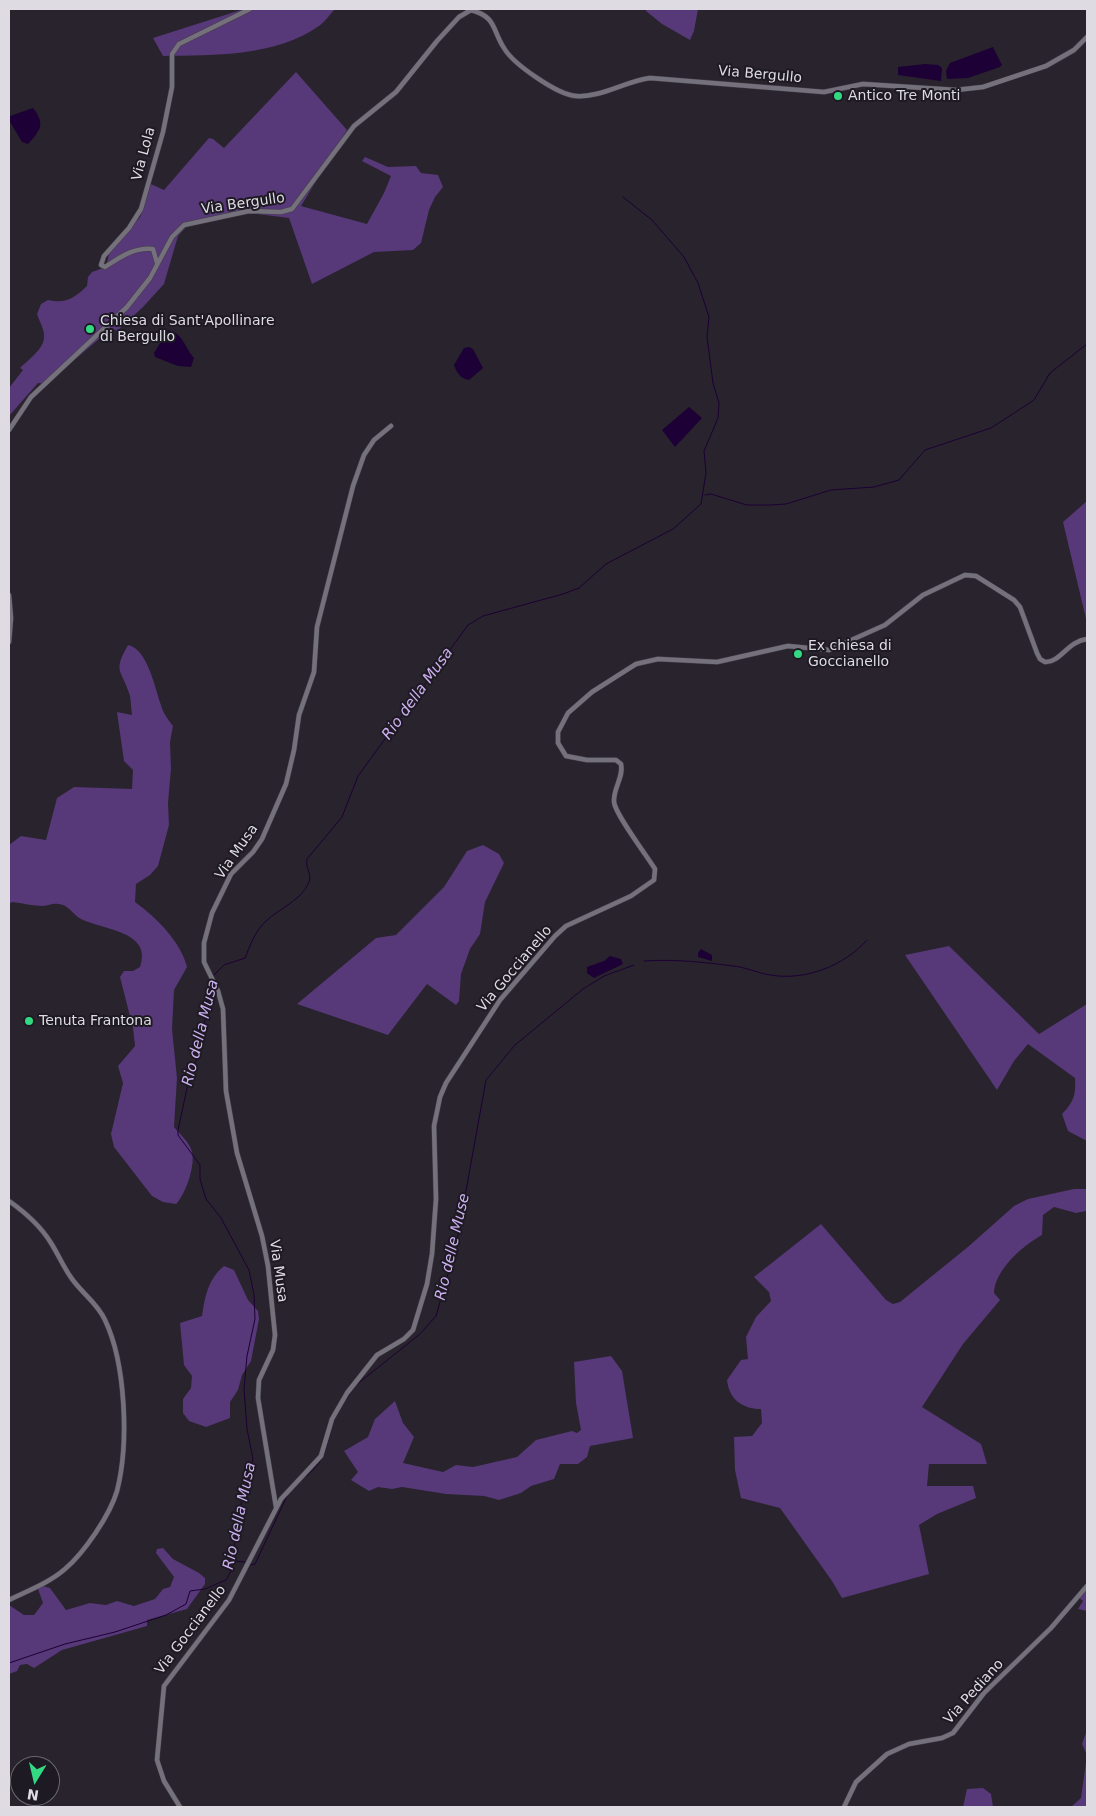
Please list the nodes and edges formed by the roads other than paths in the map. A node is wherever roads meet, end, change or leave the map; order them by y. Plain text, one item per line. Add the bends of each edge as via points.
1 (250, 9) edge
2 (462, 9) edge
3 (459, 17) junction
4 (1087, 36) edge
5 (158, 264) junction
6 (391, 426) dead end
7 (9, 430) edge
8 (9, 595) edge
9 (1087, 639) edge
10 (9, 642) edge
11 (9, 1201) edge
12 (275, 1509) junction
13 (1087, 1586) edge
14 (9, 1600) edge
15 (180, 1807) edge
16 (844, 1807) edge

1 - 5 street, Via Lola via 178,44 172,54 172,87 141,209 104,256 101,265 105,267 127,253 147,248 156,253
2 - 3 street, Via Bergullo
3 - 4 street, Via Bergullo via 471,10 485,15 497,30 503,48 511,58 560,92 580,97 650,78 824,92 863,84 956,90 983,87 1046,66 1074,50
3 - 5 street, Via Bergullo via 396,92 346,134 297,205 281,212 249,211 184,225 172,237
5 - 7 street, Via Bergullo via 127,308 31,397
6 - 12 street, Via Musa via 369,446 353,486 317,627 314,672 299,715 286,784 262,840 231,874 212,914 203,950 204,962 223,1009 226,1091 237,1152 268,1266 275,1335 273,1350 259,1380 258,1398
8 - 10 street
9 - 12 street, Via Goccianello via 1074,643 1054,660 1045,662 1037,653 1020,607 1014,600 976,576 965,575 923,595 885,625 829,650 788,646 717,662 644,660 592,692 568,713 558,732 558,743 566,756 616,760 621,764 614,794 615,807 655,870 654,880 643,890 561,931 500,1000 446,1083 434,1126 436,1199 432,1254 416,1322 409,1335 377,1355 365,1368 335,1412 321,1456 289,1489
11 - 14 street via 41,1228 70,1276 100,1311 109,1329 123,1395 123,1460 116,1492 106,1513 88,1542 65,1569
12 - 15 street, Via Goccianello via 229,1600 164,1686 157,1760 164,1781
13 - 16 street, Via Pediano via 1051,1628 984,1693 954,1733 909,1744 883,1756 856,1782

